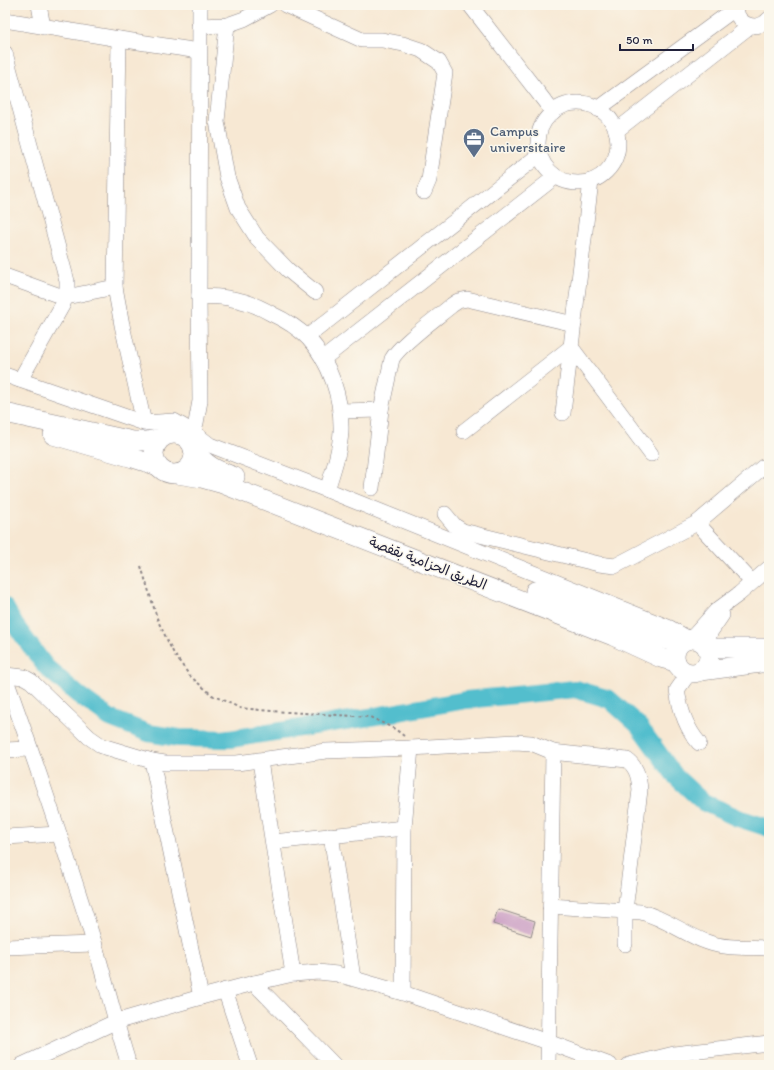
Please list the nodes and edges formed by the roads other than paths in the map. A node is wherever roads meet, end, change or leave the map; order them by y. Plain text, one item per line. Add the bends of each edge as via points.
1 (39, 5) edge
2 (200, 5) edge
3 (270, 5) edge
4 (285, 5) edge
5 (470, 5) edge
6 (736, 7) edge
7 (253, 10) edge
8 (5, 20) edge
9 (768, 22) edge
10 (227, 25) junction
11 (43, 26) junction
12 (200, 26) junction
13 (750, 26) junction
14 (119, 39) junction
15 (199, 51) junction
16 (5, 53) edge
17 (8, 73) edge
18 (598, 109) junction
19 (553, 112) junction
20 (616, 131) junction
21 (539, 155) junction
22 (555, 176) junction
23 (591, 181) junction
24 (424, 192) dead end
25 (5, 276) edge
26 (115, 286) junction
27 (315, 292) dead end
28 (199, 296) junction
29 (66, 297) junction
30 (574, 324) junction
31 (307, 337) junction
32 (571, 347) junction
33 (324, 359) junction
34 (5, 375) edge
35 (20, 380) junction
36 (381, 410) junction
37 (340, 411) junction
38 (5, 412) edge
39 (563, 413) dead end
40 (144, 422) junction
41 (5, 425) edge
42 (464, 431) dead end
43 (183, 437) junction
44 (652, 454) dead end
45 (158, 466) junction
46 (763, 466) dead end
47 (176, 474) junction
48 (372, 488) dead end
49 (326, 490) junction
50 (445, 514) dead end
51 (697, 523) junction
52 (769, 568) edge
53 (752, 582) junction
54 (696, 642) junction
55 (769, 648) edge
56 (769, 662) edge
57 (689, 669) junction
58 (5, 676) edge
59 (698, 743) dead end
60 (411, 748) junction
61 (29, 749) junction
62 (5, 750) edge
63 (553, 752) junction
64 (260, 760) junction
65 (152, 761) junction
66 (404, 828) junction
67 (59, 834) junction
68 (331, 835) junction
69 (5, 837) edge
70 (273, 842) junction
71 (550, 906) junction
72 (625, 910) junction
73 (94, 944) junction
74 (624, 944) dead end
75 (5, 947) edge
76 (769, 948) edge
77 (293, 974) junction
78 (353, 978) junction
79 (254, 983) junction
80 (225, 990) junction
81 (402, 994) junction
82 (201, 997) junction
83 (115, 1022) junction
84 (548, 1042) junction
85 (769, 1044) edge
86 (22, 1065) edge
87 (129, 1065) edge
88 (250, 1065) edge
89 (334, 1065) edge
90 (548, 1065) edge
91 (610, 1065) edge
92 (629, 1065) edge

1 - 11 street
2 - 12 street
3 - 7 street
4 - 24 street via 362,40 403,44 421,50 439,62 445,73 429,180
5 - 19 street
6 - 13 street via 740,20
6 - 18 street
7 - 10 street
8 - 11 street
9 - 13 street via 756,27
10 - 12 street
10 - 27 street via 217,121 227,177 238,208 257,238 288,270
11 - 14 street
12 - 15 street
13 - 20 street
14 - 15 street
14 - 26 street
15 - 28 street
16 - 17 street
17 - 29 street via 67,280
18 - 19 street via 575,104 563,106
18 - 20 street via 606,115
19 - 21 street via 539,131
20 - 23 street via 616,156 602,176
21 - 22 street
21 - 31 street
22 - 23 street via 566,182 579,184
22 - 33 street
23 - 30 street
25 - 29 street
26 - 29 street
26 - 40 street
28 - 31 street via 232,298 258,306
28 - 43 street via 200,401
29 - 35 street
30 - 32 street
30 - 36 street via 467,299 458,301 395,354
31 - 33 street
32 - 39 street
32 - 42 street
32 - 44 street
33 - 37 street
34 - 35 street
35 - 40 street
36 - 37 street
36 - 48 street
37 - 49 street via 341,432 337,456
38 - 43 main road via 133,441
40 - 43 street via 174,421
41 - 45 main road via 59,437
43 - 45 main road via 155,448
43 - 47 main road via 193,460 191,465
43 - 49 street
43 - 54 main road, الطريق الحزامية بقفصة via 204,462 227,474 653,636 667,640
45 - 47 main road via 165,472
46 - 51 street
47 - 57 main road, الطريق الحزامية بقفصة via 220,483 599,631
49 - 54 street via 670,628
50 - 51 street via 462,531 615,566
51 - 53 street
52 - 53 street
53 - 54 street via 739,594 711,630
54 - 55 main road, الطريق الحزامية بقفصة
54 - 57 main road via 709,656 709,661 707,665
54 - 57 main road via 679,645 675,653
56 - 57 main road, الطريق الحزامية بقفصة
57 - 59 street via 677,690 679,705 691,734
58 - 61 street
58 - 65 street via 24,677 31,681 89,737 102,746
60 - 63 street via 516,742 531,743
60 - 64 street via 326,751
60 - 66 street
61 - 62 street
61 - 67 street
63 - 71 street
63 - 72 street via 623,758 637,771 640,790
64 - 65 street via 208,763
64 - 70 street
65 - 82 street
66 - 68 street
66 - 81 street
67 - 69 street
67 - 73 street
68 - 70 street
68 - 78 street
70 - 77 street
71 - 72 street
71 - 84 street
72 - 74 street
72 - 76 street via 648,913 698,938 716,944
73 - 75 street
73 - 83 street
77 - 78 street via 327,972
77 - 79 street
78 - 81 street
79 - 80 street
79 - 89 street
80 - 82 street
80 - 88 street
81 - 84 street
82 - 83 street
83 - 86 street
83 - 87 street
84 - 90 street
84 - 91 street
85 - 92 street via 674,1054

